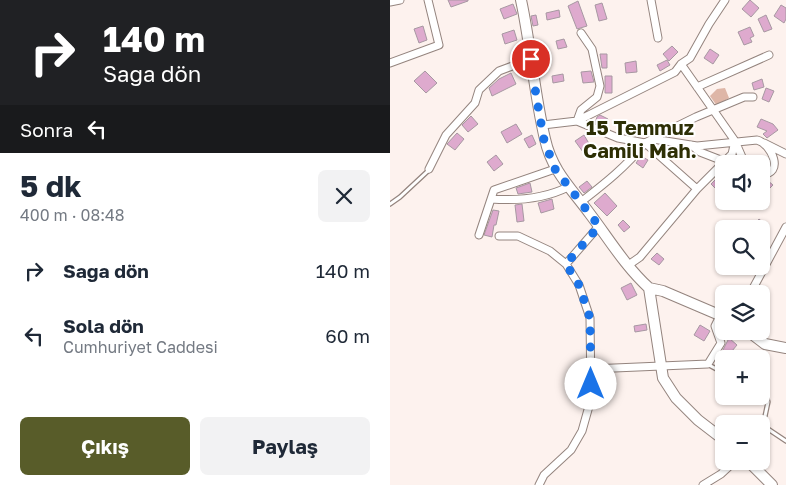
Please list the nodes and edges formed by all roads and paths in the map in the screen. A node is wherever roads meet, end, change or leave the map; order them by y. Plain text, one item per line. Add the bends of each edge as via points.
1 (400, 0) edge
2 (428, 0) edge
3 (521, 0) edge
4 (651, 0) edge
5 (725, 0) edge
6 (390, 2) edge
7 (581, 33) dead end
8 (658, 38) dead end
9 (769, 55) dead end
10 (531, 59) junction
11 (390, 63) edge
12 (681, 64) junction
13 (697, 87) junction
14 (753, 97) dead end
15 (712, 110) junction
16 (577, 121) junction
17 (543, 126) junction
18 (652, 138) junction
19 (735, 141) junction
20 (762, 141) junction
21 (645, 143) junction
22 (691, 145) junction
23 (786, 154) edge
24 (732, 155) edge
25 (741, 155) edge
26 (715, 158) edge
27 (429, 169) joint
28 (555, 169) junction
29 (770, 171) edge
30 (715, 174) edge
31 (568, 187) junction
32 (697, 189) junction
33 (491, 199) junction
34 (581, 202) junction
35 (390, 204) edge
36 (599, 226) junction
37 (786, 227) edge
38 (479, 235) dead end
39 (499, 236) dead end
40 (566, 264) junction
41 (627, 266) junction
42 (755, 285) edge
43 (649, 288) junction
44 (715, 313) edge
45 (719, 340) edge
46 (759, 340) edge
47 (786, 348) edge
48 (708, 364) junction
49 (661, 366) junction
50 (715, 368) edge
51 (591, 369) junction
52 (767, 405) edge
53 (715, 433) edge
54 (786, 441) edge
55 (725, 470) edge
56 (757, 470) edge
57 (539, 485) edge
58 (703, 485) edge
59 (772, 485) edge

1 - 6 street
2 - 11 street via 439,45
3 - 10 street
4 - 8 street
5 - 12 street via 690,58
7 - 16 street via 592,50 600,86 597,97 581,110
9 - 13 street
10 - 17 street
10 - 27 street via 498,71 479,90 475,103 446,135
12 - 13 street
12 - 16 street via 675,72
13 - 15 street
14 - 15 street via 744,97
15 - 18 street
15 - 19 street
16 - 17 street
16 - 21 street via 618,138
17 - 28 street via 544,140
18 - 21 street
18 - 22 street
19 - 20 street
19 - 22 street
19 - 24 street
19 - 25 street
20 - 23 street
20 - 29 street via 775,162
21 - 32 street
21 - 34 street via 632,159
22 - 26 street
27 - 35 lane
28 - 31 street
28 - 33 street via 494,190
30 - 32 street
31 - 33 street via 552,195 518,200
31 - 34 street
32 - 41 street via 640,257
33 - 38 street
34 - 36 street
36 - 40 street
36 - 41 street
37 - 42 street
39 - 40 street via 518,236 550,251
40 - 51 street via 579,285 590,318
41 - 43 street
43 - 44 street via 663,290
43 - 49 street
45 - 48 street
46 - 47 street
48 - 49 street
48 - 50 lane
49 - 51 street
49 - 53 street via 663,378 676,398
51 - 57 street via 591,399 582,431
52 - 54 lane via 764,421 768,429
55 - 58 street
56 - 59 street

